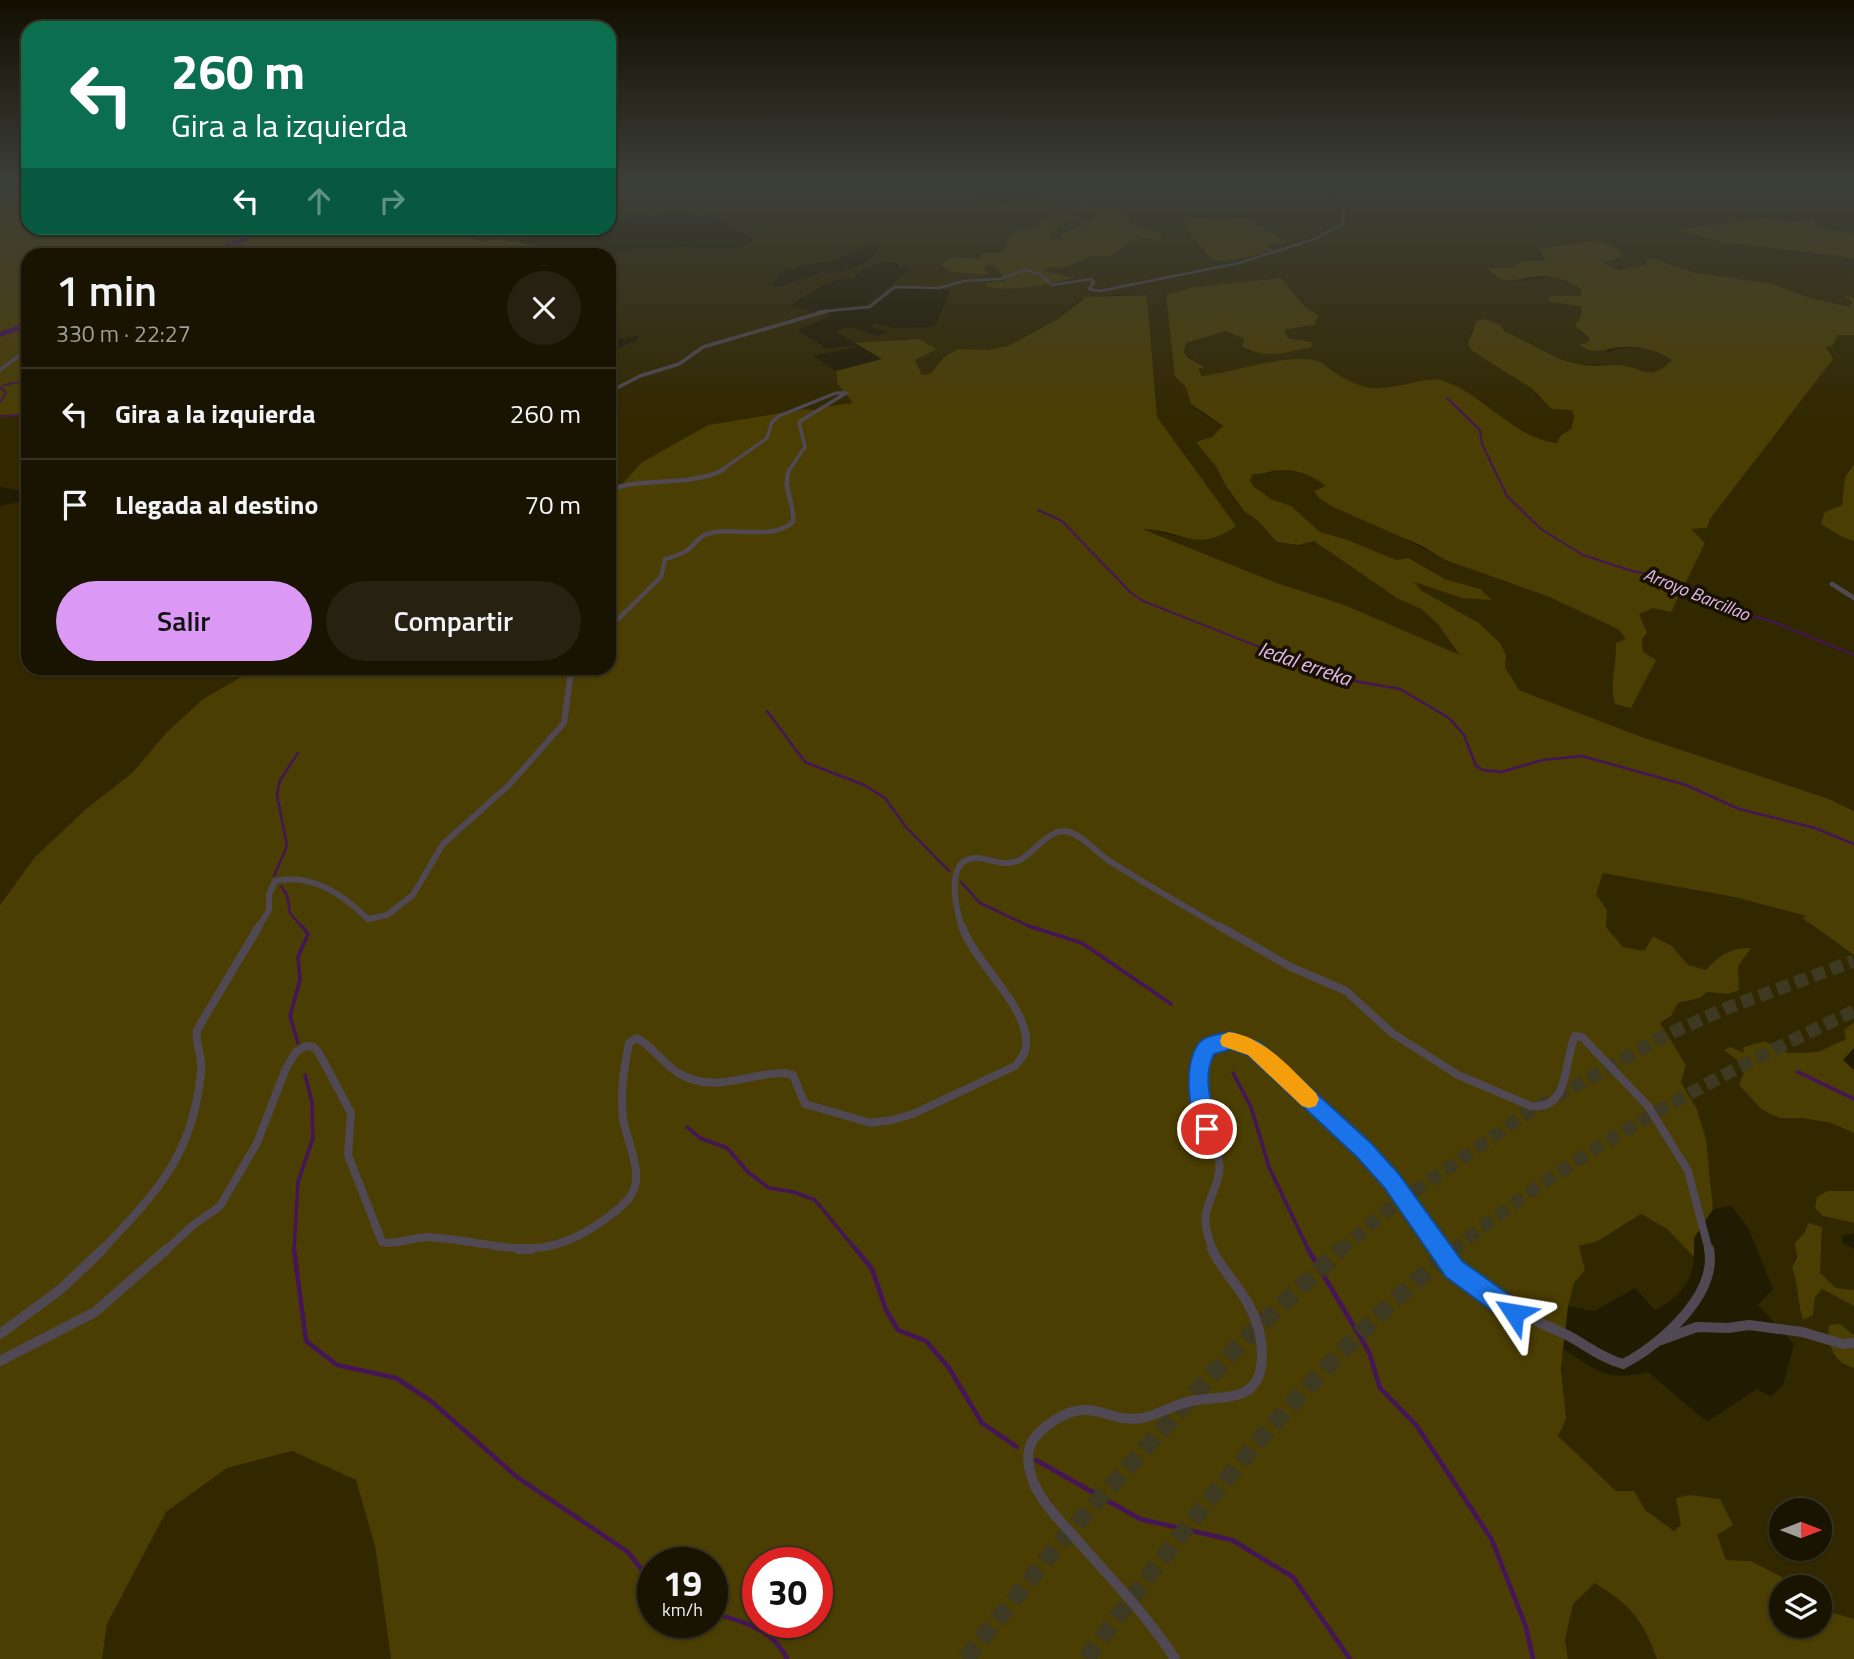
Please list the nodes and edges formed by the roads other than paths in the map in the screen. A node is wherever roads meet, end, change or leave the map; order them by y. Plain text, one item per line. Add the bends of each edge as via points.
1 (1238, 263) edge
2 (21, 354) edge
3 (0, 370) edge
4 (616, 388) edge
5 (616, 487) edge
6 (1832, 584) dead end
7 (1854, 598) edge
8 (616, 621) edge
9 (571, 675) edge
10 (0, 1335) edge
11 (1657, 1342) junction
12 (1854, 1343) edge
13 (0, 1361) edge
14 (1175, 1659) edge

1 - 4 street via 1197,275 1098,291 1089,289 1094,282 1091,279 1052,285 1040,274 1026,270 1000,279 939,288 895,287 869,307 823,311 703,347 679,364
2 - 3 street
5 - 8 street via 632,481 695,480 718,472 767,438 779,416 846,393 799,422 807,441 787,472 785,487 795,513 791,525 771,532 704,534 687,551 665,559 661,577
6 - 7 street
9 - 10 street via 564,723 509,785 443,844 413,895 400,906 368,919 329,889 293,878 275,881 269,895 270,910 197,1030 195,1041 202,1058 196,1096 183,1150 174,1167 88,1267
11 - 12 street via 1697,1327 1749,1325 1843,1345
11 - 13 street via 1704,1288 1710,1254 1703,1222 1688,1171 1648,1106 1590,1042 1575,1036 1561,1093 1550,1104 1531,1106 1505,1097 1416,1050 1334,984 1291,967 1197,914 1106,859 1077,834 1065,831 1053,834 1010,864 971,858 956,871 954,894 968,942 1005,993 1026,1039 1026,1051 1015,1066 914,1114 871,1123 805,1104 793,1075 787,1073 730,1084 693,1080 677,1074 637,1038 629,1043 623,1089 623,1116 636,1184 633,1194 588,1234 538,1251 425,1237 402,1244 382,1242 348,1155 351,1113 319,1053 306,1046 286,1068 257,1143 220,1206 95,1312
11 - 14 street via 1623,1364 1492,1299 1454,1269 1409,1203 1364,1150 1271,1063 1240,1042 1207,1048 1198,1066 1198,1080 1219,1175 1206,1226 1213,1253 1248,1301 1258,1324 1261,1367 1257,1379 1240,1396 1190,1401 1142,1418 1069,1412 1038,1431 1027,1459 1034,1484 1058,1518 1160,1635

